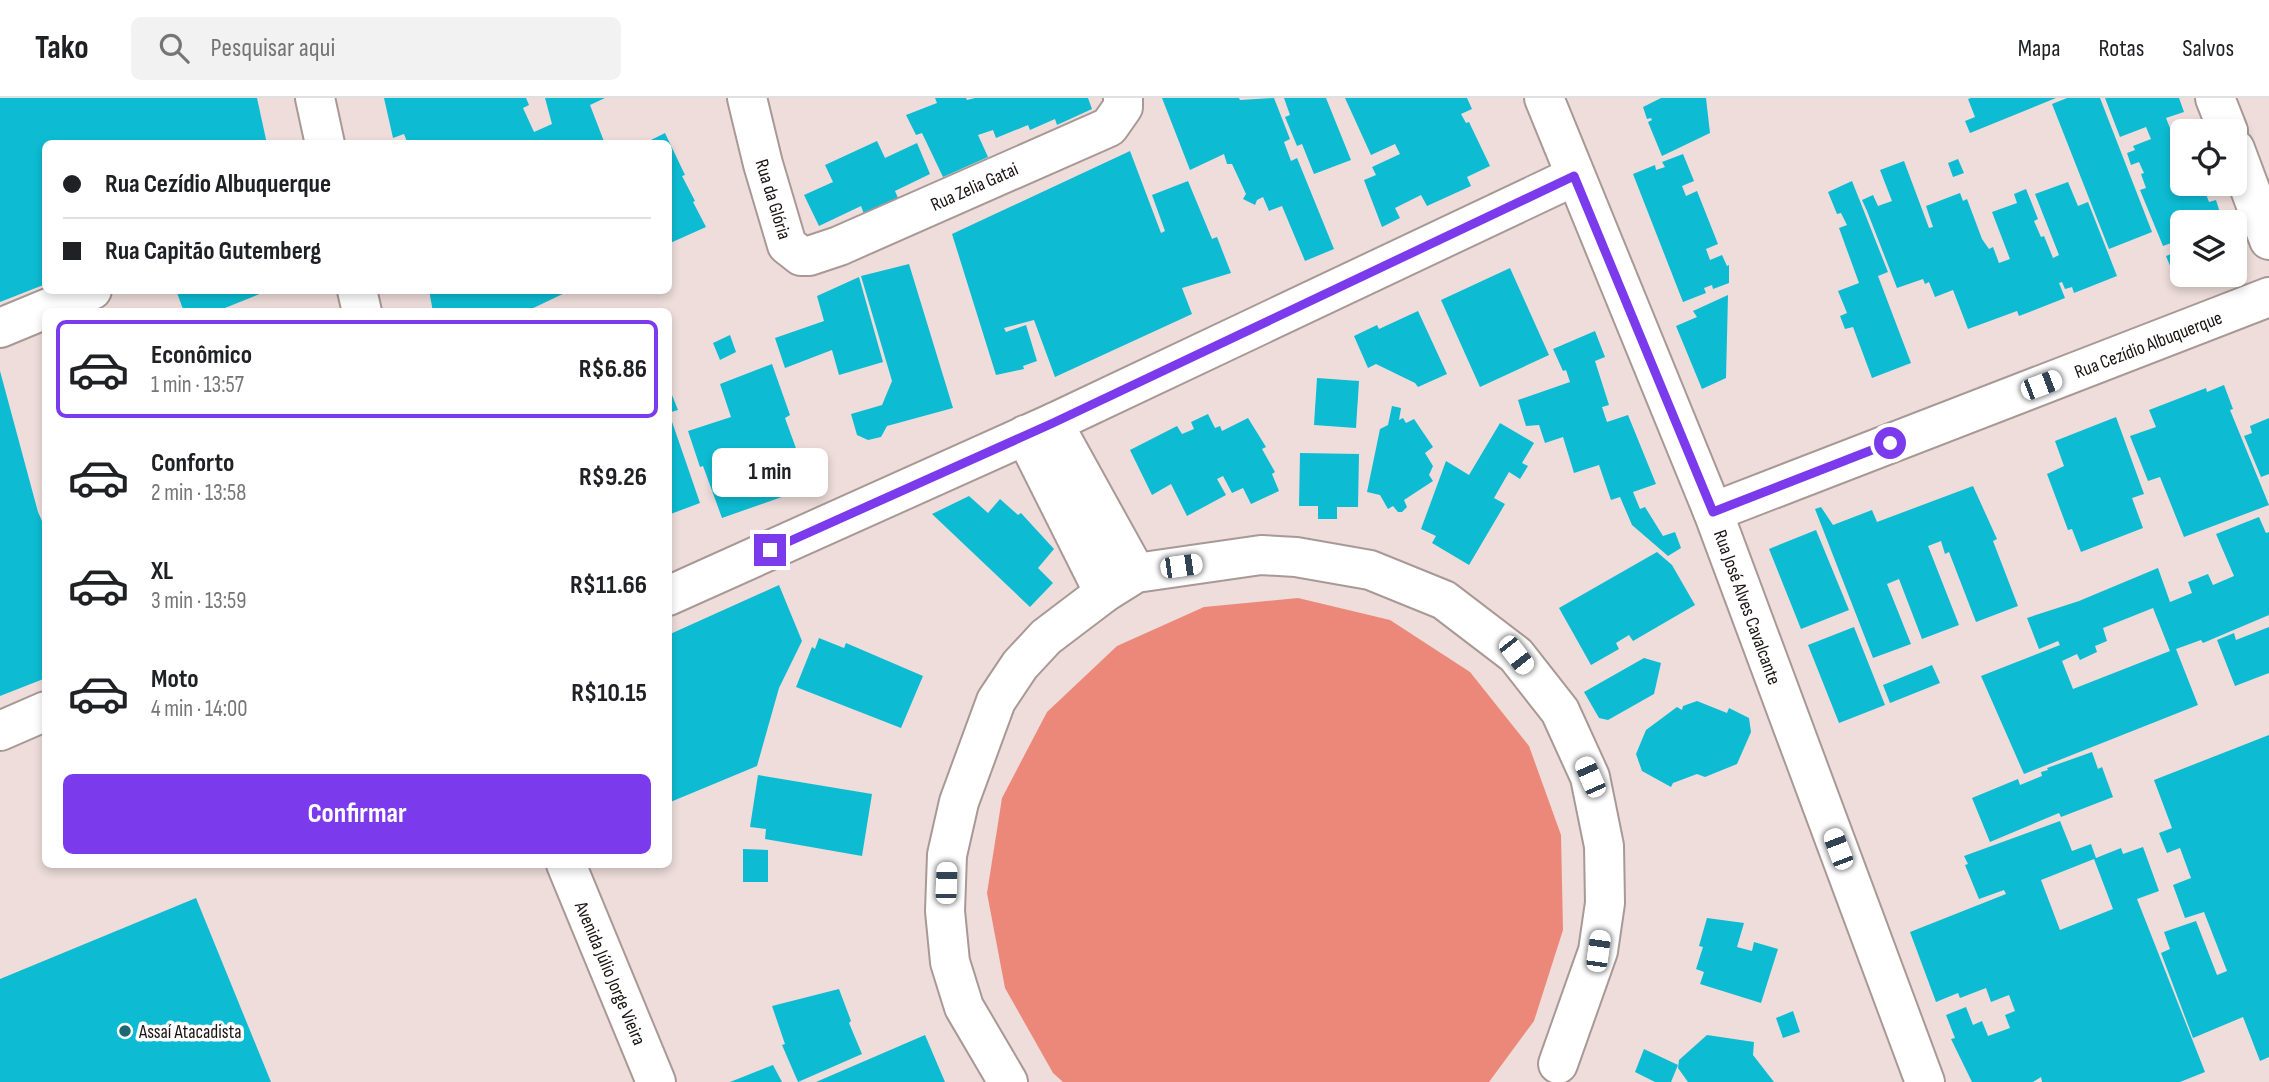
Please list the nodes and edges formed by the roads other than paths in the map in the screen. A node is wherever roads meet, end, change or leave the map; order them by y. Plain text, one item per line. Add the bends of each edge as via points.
1 (315, 98) edge
2 (747, 98) edge
3 (1544, 98) edge
4 (2215, 98) edge
5 (1116, 112) edge
6 (2223, 119) edge
7 (324, 140) edge
8 (1574, 176) junction
9 (2247, 181) edge
10 (2269, 240) edge
11 (839, 246) joint
12 (82, 294) edge
13 (2269, 297) edge
14 (48, 308) edge
15 (42, 311) edge
16 (0, 328) edge
17 (1039, 429) junction
18 (1713, 512) junction
19 (1136, 573) junction
20 (1104, 593) junction
21 (672, 594) edge
22 (42, 713) edge
23 (0, 731) edge
24 (568, 868) edge
25 (1558, 1064) dead end
26 (656, 1082) edge
27 (1008, 1082) edge
28 (1925, 1082) edge

1 - 7 street
2 - 11 street, Rua da Glória via 787,245 801,256
3 - 8 street, Rua José Alves Cavalcante
4 - 6 street
5 - 11 street, Rua Zelia Gatai
8 - 17 street
8 - 18 street, Rua José Alves Cavalcante
9 - 10 street
12 - 14 street
13 - 18 street, Rua Cezídio Albuquerque
15 - 16 street
17 - 19 street
17 - 20 street
17 - 21 street
18 - 28 street, Rua José Alves Cavalcante
19 - 20 street
19 - 25 street via 1261,555 1370,570 1444,600 1516,655 1560,710 1590,777 1604,846 1605,903 1598,951
20 - 27 street via 1046,636 996,701 959,802 947,855 945,911 950,962 964,1007
22 - 23 street
24 - 26 street, Avenida Júlio Jorge Vieira

